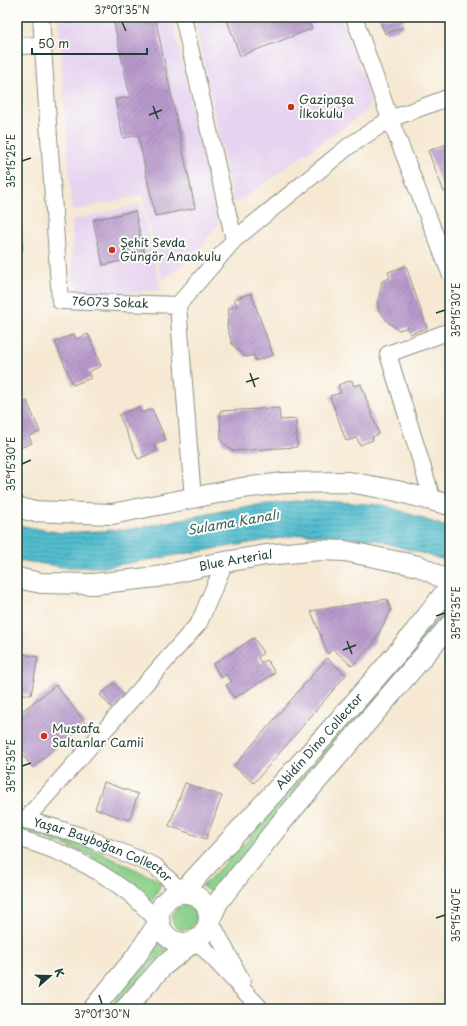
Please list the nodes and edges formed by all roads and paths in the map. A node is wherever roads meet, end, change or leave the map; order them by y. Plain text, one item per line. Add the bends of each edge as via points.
1 (42, 17) edge
2 (183, 17) edge
3 (354, 17) edge
4 (43, 45) junction
5 (17, 46) edge
6 (450, 97) edge
7 (390, 119) junction
8 (234, 240) junction
9 (450, 273) edge
10 (178, 305) junction
11 (450, 331) edge
12 (193, 499) junction
13 (441, 503) edge
14 (17, 507) edge
15 (225, 562) junction
16 (17, 578) edge
17 (450, 583) edge
18 (450, 625) edge
19 (21, 819) edge
20 (17, 838) edge
21 (182, 892) junction
22 (210, 920) junction
23 (159, 922) junction
24 (196, 940) junction
25 (256, 1004) edge
26 (93, 1009) edge
27 (125, 1009) edge

1 - 4 street, 76073 Sokak
2 - 8 street
3 - 7 street
4 - 5 street
4 - 10 street, 76073 Sokak via 60,301
6 - 7 street
7 - 8 street via 349,146
7 - 9 street
8 - 10 street
10 - 12 street
11 - 13 street via 388,354
12 - 13 main road via 242,488 284,483 349,482
12 - 14 main road via 112,514 31,511
15 - 16 main road, Blue Arterial via 157,577 93,584 41,583
15 - 17 main road, Blue Arterial via 312,550 345,551 419,566
15 - 19 street via 199,622
17 - 21 main road, Abidin Dino Collector via 433,609 347,711 266,803
18 - 22 main road, Abidin Dino Collector via 280,824 218,902
19 - 21 street, Yaşar Bayboğan Collector via 90,839 155,866
20 - 23 street, Yaşar Bayboğan Collector via 83,862 126,891
21 - 22 main road via 191,893 205,903
21 - 23 main road via 167,899 159,913
22 - 24 main road via 203,936
22 - 25 street
23 - 24 main road via 166,936 173,941 189,943
23 - 26 main road via 135,958
24 - 25 street
24 - 27 main road via 163,966

